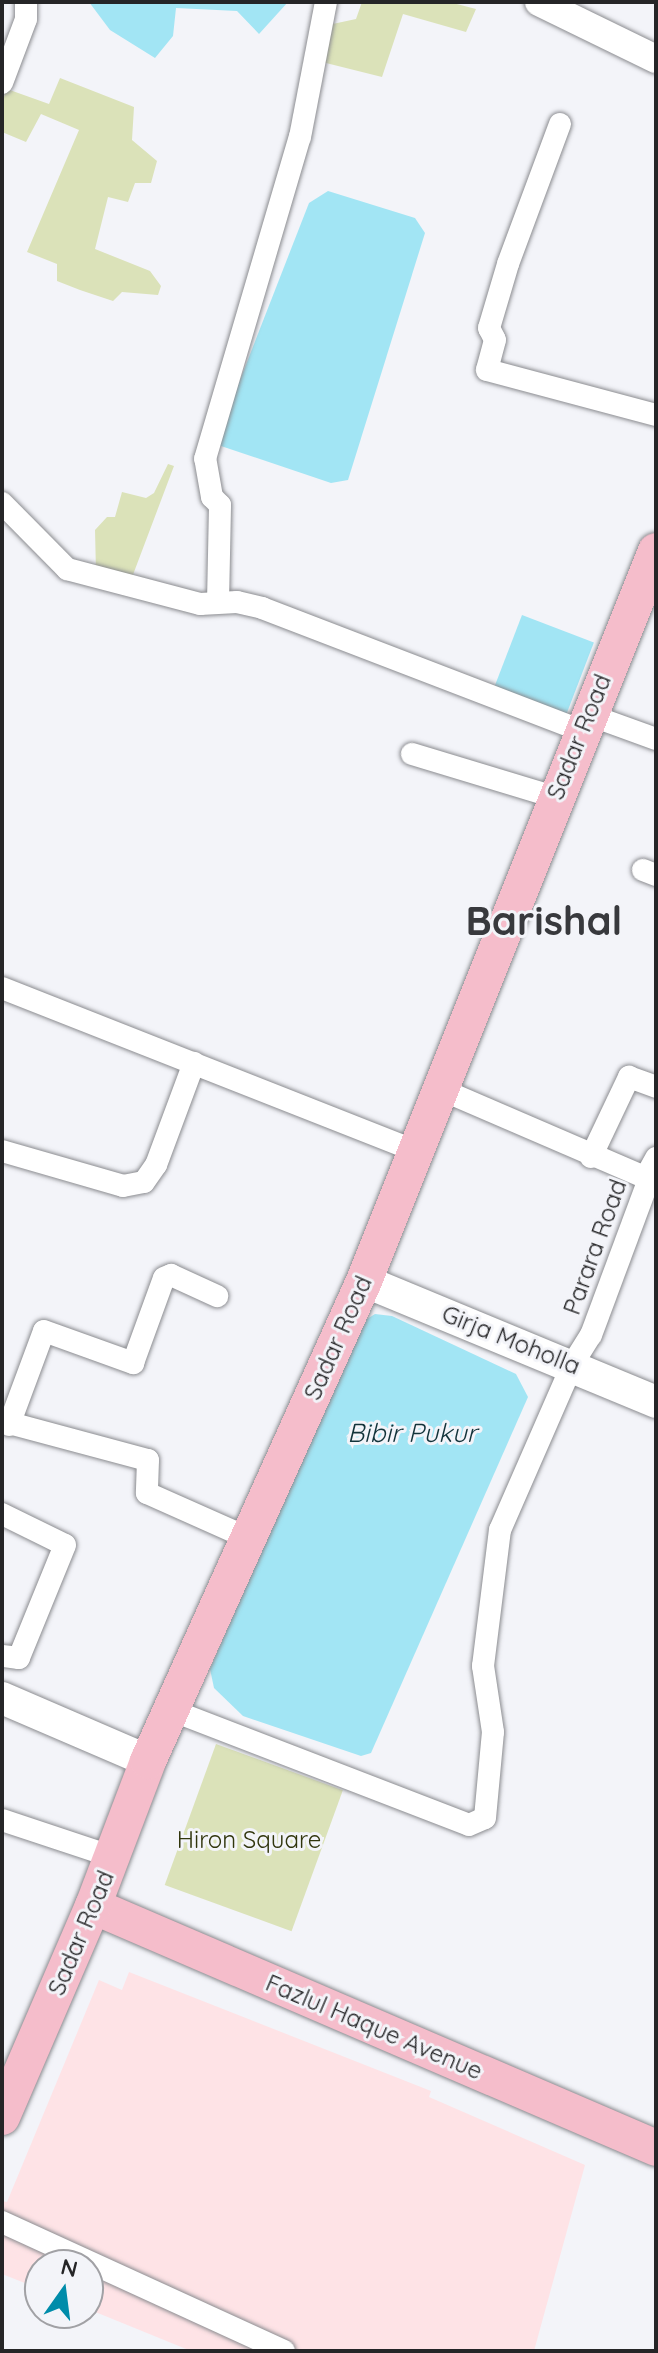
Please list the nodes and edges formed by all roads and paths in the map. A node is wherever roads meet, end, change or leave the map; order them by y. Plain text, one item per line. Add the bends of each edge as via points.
1 (26, 2) edge
2 (326, 2) edge
3 (539, 2) edge
4 (656, 59) edge
5 (2, 83) edge
6 (560, 124) dead end
7 (656, 415) edge
8 (2, 503) edge
9 (656, 551) edge
10 (218, 602) junction
11 (584, 722) junction
12 (656, 739) edge
13 (412, 754) dead end
14 (554, 797) junction
15 (2, 988) edge
16 (194, 1063) junction
17 (656, 1087) edge
18 (438, 1088) junction
19 (414, 1150) junction
20 (2, 1151) edge
21 (591, 1157) junction
22 (651, 1168) edge
23 (364, 1281) junction
24 (217, 1296) dead end
25 (572, 1365) junction
26 (656, 1402) edge
27 (5, 1423) edge
28 (2, 1514) edge
29 (248, 1538) junction
30 (2, 1656) edge
31 (4, 1704) edge
32 (171, 1710) junction
33 (148, 1761) junction
34 (2, 1820) edge
35 (113, 1857) junction
36 (93, 1906) junction
37 (3, 2112) edge
38 (656, 2148) edge
39 (2, 2222) edge
40 (284, 2351) edge

1 - 5 street via 26,19
2 - 10 street via 300,137 205,459 212,497 220,505
3 - 4 street
6 - 7 street via 489,328 495,340 487,370
8 - 10 street via 67,569 200,604
9 - 11 main road, Sadar Road
10 - 11 street via 262,608
11 - 12 street
11 - 14 main road, Sadar Road
13 - 14 street
14 - 18 main road, Sadar Road
15 - 16 street
16 - 19 street
16 - 20 street via 156,1165 144,1182 123,1186
17 - 21 street via 629,1077
18 - 19 main road, Sadar Road
18 - 21 street, Parara Road
19 - 23 main road, Sadar Road
21 - 22 street, Parara Road
22 - 25 street, Parara Road via 591,1335
23 - 25 main road, Girja Moholla
23 - 29 main road, Sadar Road
24 - 27 street via 171,1275 164,1278 133,1363 44,1331
25 - 26 main road, Girja Moholla
25 - 32 street, Parara Road via 500,1530 483,1666 493,1732 491,1798 478,1824
27 - 29 street via 148,1460 147,1493
28 - 30 street via 65,1545 19,1658
29 - 32 main road, Sadar Road
31 - 33 main road
32 - 33 main road, Sadar Road
33 - 35 main road, Sadar Road
34 - 35 street
35 - 36 main road, Sadar Road
36 - 37 main road, Sadar Road
36 - 38 main road, Fazlul Haque Avenue
39 - 40 street

